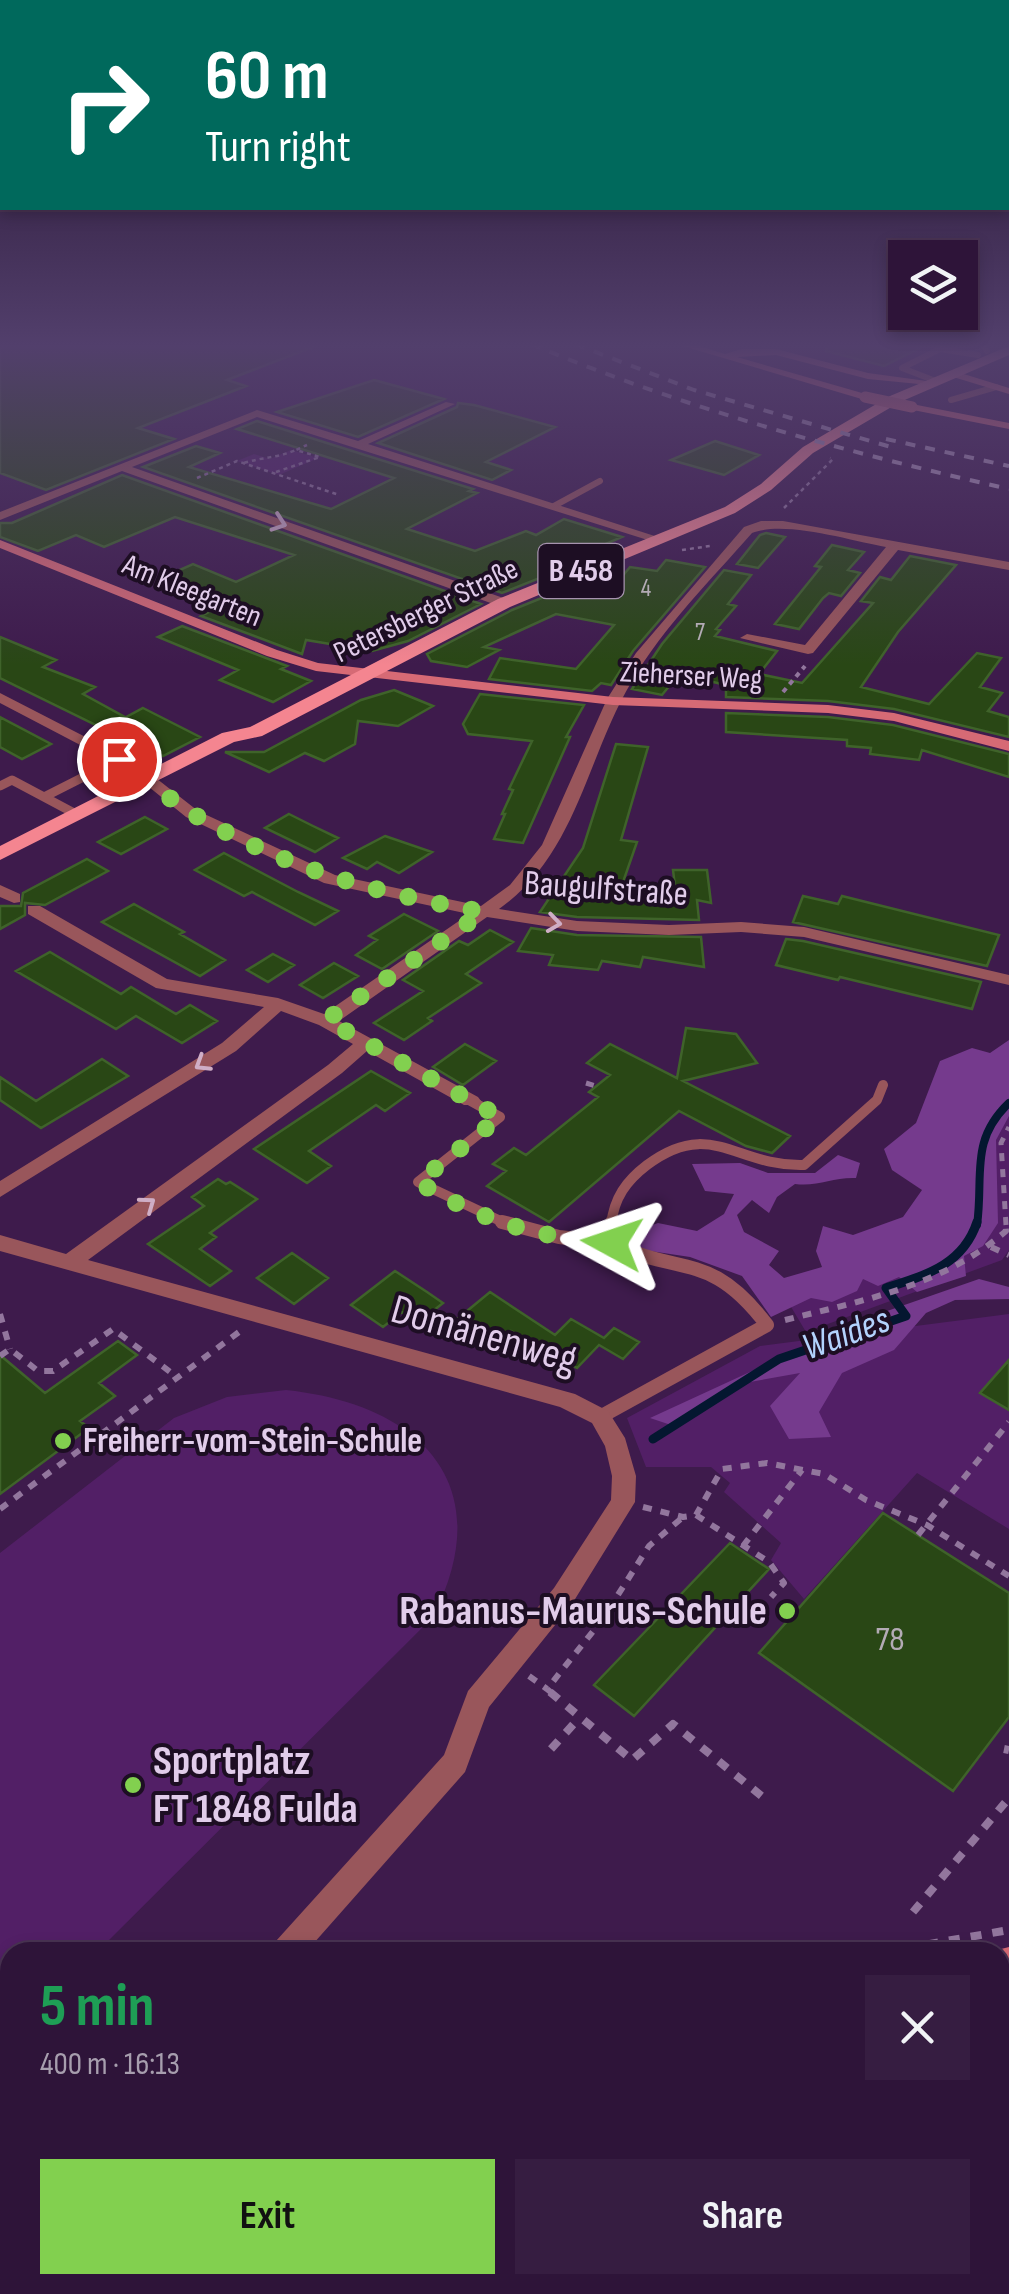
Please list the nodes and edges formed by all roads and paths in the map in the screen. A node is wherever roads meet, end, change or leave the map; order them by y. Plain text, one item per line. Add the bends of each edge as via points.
1 (161, 451) edge
2 (293, 451) edge
3 (300, 451) edge
4 (382, 451) edge
5 (807, 451) edge
6 (828, 463) dead end
7 (244, 464) junction
8 (121, 467) junction
9 (274, 474) junction
10 (600, 481) dead end
11 (185, 484) dead end
12 (339, 495) dead end
13 (554, 506) junction
14 (0, 516) edge
15 (779, 521) junction
16 (658, 539) junction
17 (0, 544) edge
18 (716, 546) dead end
19 (894, 546) junction
20 (673, 550) dead end
21 (1009, 566) edge
22 (504, 603) junction
23 (748, 638) dead end
24 (807, 664) dead end
25 (367, 673) junction
26 (0, 696) edge
27 (778, 698) dead end
28 (613, 701) junction
29 (1009, 746) edge
30 (119, 759) junction
31 (152, 784) junction
32 (0, 786) edge
33 (44, 797) junction
34 (74, 813) junction
35 (0, 854) edge
36 (0, 870) edge
37 (34, 910) dead end
38 (484, 912) junction
39 (1009, 980) edge
40 (278, 1004) junction
41 (326, 1020) junction
42 (366, 1042) junction
43 (586, 1083) dead end
44 (883, 1085) dead end
45 (596, 1086) dead end
46 (471, 1101) joint
47 (1009, 1128) edge
48 (0, 1190) edge
49 (0, 1243) edge
50 (612, 1243) junction
51 (991, 1246) junction
52 (1009, 1256) edge
53 (70, 1262) junction
54 (0, 1314) edge
55 (767, 1325) junction
56 (239, 1332) dead end
57 (10, 1349) junction
58 (0, 1356) edge
59 (177, 1377) junction
60 (600, 1417) junction
61 (1009, 1422) edge
62 (802, 1470) junction
63 (623, 1502) junction
64 (0, 1508) edge
65 (696, 1515) junction
66 (683, 1517) junction
67 (927, 1525) junction
68 (918, 1535) dead end
69 (744, 1546) junction
70 (1009, 1576) edge
71 (772, 1597) dead end
72 (580, 1717) junction
73 (551, 1749) dead end
74 (764, 1798) dead end
75 (1009, 1798) edge
76 (912, 1912) dead end
77 (1009, 1930) edge
78 (296, 1942) edge
79 (941, 1942) edge

1 - 8 street
2 - 7 path
3 - 9 path via 320,457
4 - 13 street
5 - 16 main road, Petersberger Straße / B 458 via 740,504
6 - 15 path
7 - 9 path
7 - 11 path via 237,461
8 - 14 street
8 -> 22 street
9 - 12 path
10 - 13 lane
13 - 16 street
15 - 19 street
15 - 28 street via 748,530
16 - 22 main road, Petersberger Straße / B 458
17 - 25 street, Am Kleegarten via 272,654
18 - 20 path
19 - 21 street
19 - 23 street via 808,650
22 - 25 main road, Petersberger Straße / B 458
24 - 27 path
25 - 28 street, Zieherser Weg
25 - 31 main road, Petersberger Straße / B 458 via 256,732 246,745
26 - 30 street, Baugulfstraße
28 - 29 street, Zieherser Weg via 828,709 909,720
28 - 38 street via 558,836 516,889
30 - 31 street, Baugulfstraße
30 - 33 lane
31 - 34 main road, Petersberger Straße / B 458
31 - 36 main road, Petersberger Straße / B 458
31 - 38 street, Baugulfstraße via 192,814 330,879
32 - 33 lane via 12,780
33 - 34 lane
34 - 35 main road, Petersberger Straße / B 458
37 - 40 street via 162,984
38 -> 39 street, Baugulfstraße via 623,930 804,932
38 - 41 street
40 - 41 street
40 -> 48 street via 229,1047
41 - 42 street
42 - 46 street
53 -> 42 street
43 - 45 path
44 - 50 lane via 878,1100 804,1165 767,1165 702,1142 665,1148 620,1190
46 - 50 lane via 500,1117 418,1182 506,1227
47 - 51 path via 1001,1143 1006,1231
49 - 53 street, Domänenweg
50 - 55 lane via 726,1280
51 - 52 path
51 - 55 path via 897,1290
53 - 60 street, Domänenweg via 568,1400
54 - 57 path
55 - 60 lane
56 - 59 path
57 - 58 path
57 - 59 path via 38,1371 54,1371 113,1329
59 - 64 path
60 - 63 street, Domänenweg via 616,1445
61 - 67 path
62 - 65 path via 767,1463 722,1470
62 - 67 path via 824,1474
62 - 69 path
63 - 66 path
63 - 78 street via 563,1596 478,1700 454,1763
65 - 66 path
65 - 69 path
66 - 72 path via 649,1546 602,1620 546,1689
67 - 68 path
67 - 70 path
69 - 71 path via 769,1562 784,1583
72 - 73 path
72 - 74 path via 632,1760 672,1724
75 - 76 path
77 - 79 path

